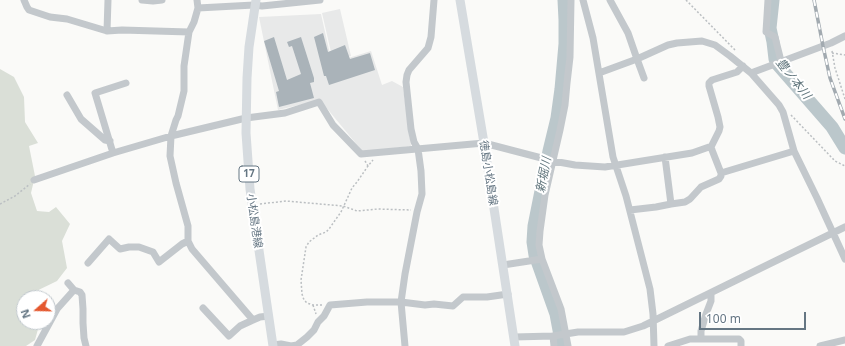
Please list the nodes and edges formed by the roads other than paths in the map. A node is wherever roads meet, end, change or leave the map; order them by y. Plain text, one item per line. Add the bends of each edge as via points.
1 (24, 0) edge
2 (108, 0) edge
3 (142, 0) edge
4 (162, 0) edge
5 (197, 0) edge
6 (320, 0) edge
7 (434, 0) edge
8 (460, 0) edge
9 (571, 0) edge
10 (583, 0) edge
11 (610, 0) edge
12 (768, 0) edge
13 (255, 3) edge
14 (198, 8) junction
15 (107, 31) junction
16 (189, 32) junction
17 (845, 36) edge
18 (636, 59) junction
19 (778, 62) junction
20 (743, 66) junction
21 (599, 73) junction
22 (751, 73) junction
23 (644, 78) dead end
24 (126, 83) dead end
25 (67, 95) dead end
26 (246, 118) junction
27 (171, 136) junction
28 (110, 141) junction
29 (484, 143) junction
30 (711, 147) junction
31 (418, 149) junction
32 (794, 151) junction
33 (114, 152) junction
34 (666, 157) junction
35 (552, 161) junction
36 (615, 166) junction
37 (721, 174) junction
38 (34, 180) road end
39 (671, 204) junction
40 (630, 210) junction
41 (845, 227) edge
42 (833, 234) junction
43 (188, 241) junction
44 (541, 259) junction
45 (845, 259) edge
46 (88, 263) dead end
47 (503, 265) junction
48 (68, 283) dead end
49 (74, 290) junction
50 (711, 293) junction
51 (508, 294) junction
52 (401, 302) junction
53 (203, 308) dead end
54 (269, 316) junction
55 (253, 320) junction
56 (653, 322) junction
57 (560, 335) junction
58 (701, 339) junction
59 (845, 340) edge
60 (515, 342) edge
61 (273, 345) edge
62 (37, 346) edge
63 (86, 346) edge
64 (405, 346) edge
65 (554, 346) edge
66 (568, 346) edge
67 (654, 346) edge
68 (668, 346) edge
69 (741, 346) edge
70 (820, 346) edge

1 - 15 street via 29,10
2 - 15 street
3 - 4 street
5 - 14 street
6 - 13 street via 262,6
7 - 31 street via 428,48 409,70 406,82 411,129
8 - 29 main road, 徳島小松島線
9 - 35 street via 569,70
10 - 21 street
11 - 18 street via 628,33
12 - 19 street via 766,32 775,37
13 - 14 street
13 - 26 main road, 小松島港線 / 17 via 246,78
14 - 16 street
15 - 16 street
16 - 27 street via 184,66 184,91
17 - 19 street
18 - 20 street via 668,45 702,41 715,45
18 - 21 street
18 - 23 street
19 - 22 street
20 - 22 street
20 - 30 street via 737,72 712,80 710,83 720,127
21 - 36 street
22 - 32 street via 779,105
24 - 28 street via 95,93
25 - 28 street via 81,119 105,140
26 - 27 street
26 - 31 street via 285,113 319,102 333,125 361,154
26 - 54 main road, 小松島港線 / 17 via 249,181
27 - 33 street
27 - 43 street via 170,156 188,226
28 - 33 street
29 - 31 street
29 - 35 street
29 - 47 main road, 徳島小松島線
30 - 34 street
30 - 37 street
31 - 52 street via 422,194
32 - 37 street
32 - 42 street
33 - 38 street
34 - 36 street
34 - 39 street
35 - 36 street via 575,165
35 - 44 street via 540,231
36 - 40 street
37 - 39 street via 719,179 701,187 685,202
39 - 40 street
40 - 56 street via 650,288
41 - 42 street
42 - 45 street
42 - 50 street
43 - 46 street via 159,262 153,252 139,247 120,249 109,239
43 - 55 street
44 - 47 street
44 - 57 street via 561,310
47 - 51 main road, 徳島小松島線
48 - 49 street
49 - 62 street via 57,309
49 - 63 street via 82,295
50 - 56 street
50 - 58 street
51 - 52 street via 463,297 453,306
51 - 60 main road, 徳島小松島線
52 - 61 street via 330,305 314,330 297,345
52 - 64 street
53 - 55 street via 229,336 240,326
54 - 55 street
54 - 61 main road, 小松島港線 / 17
56 - 57 street via 624,332 578,332
56 - 67 street
57 - 60 street
57 - 65 street
57 - 66 street
58 - 68 street via 690,339
58 - 69 street via 739,339
59 - 70 street

